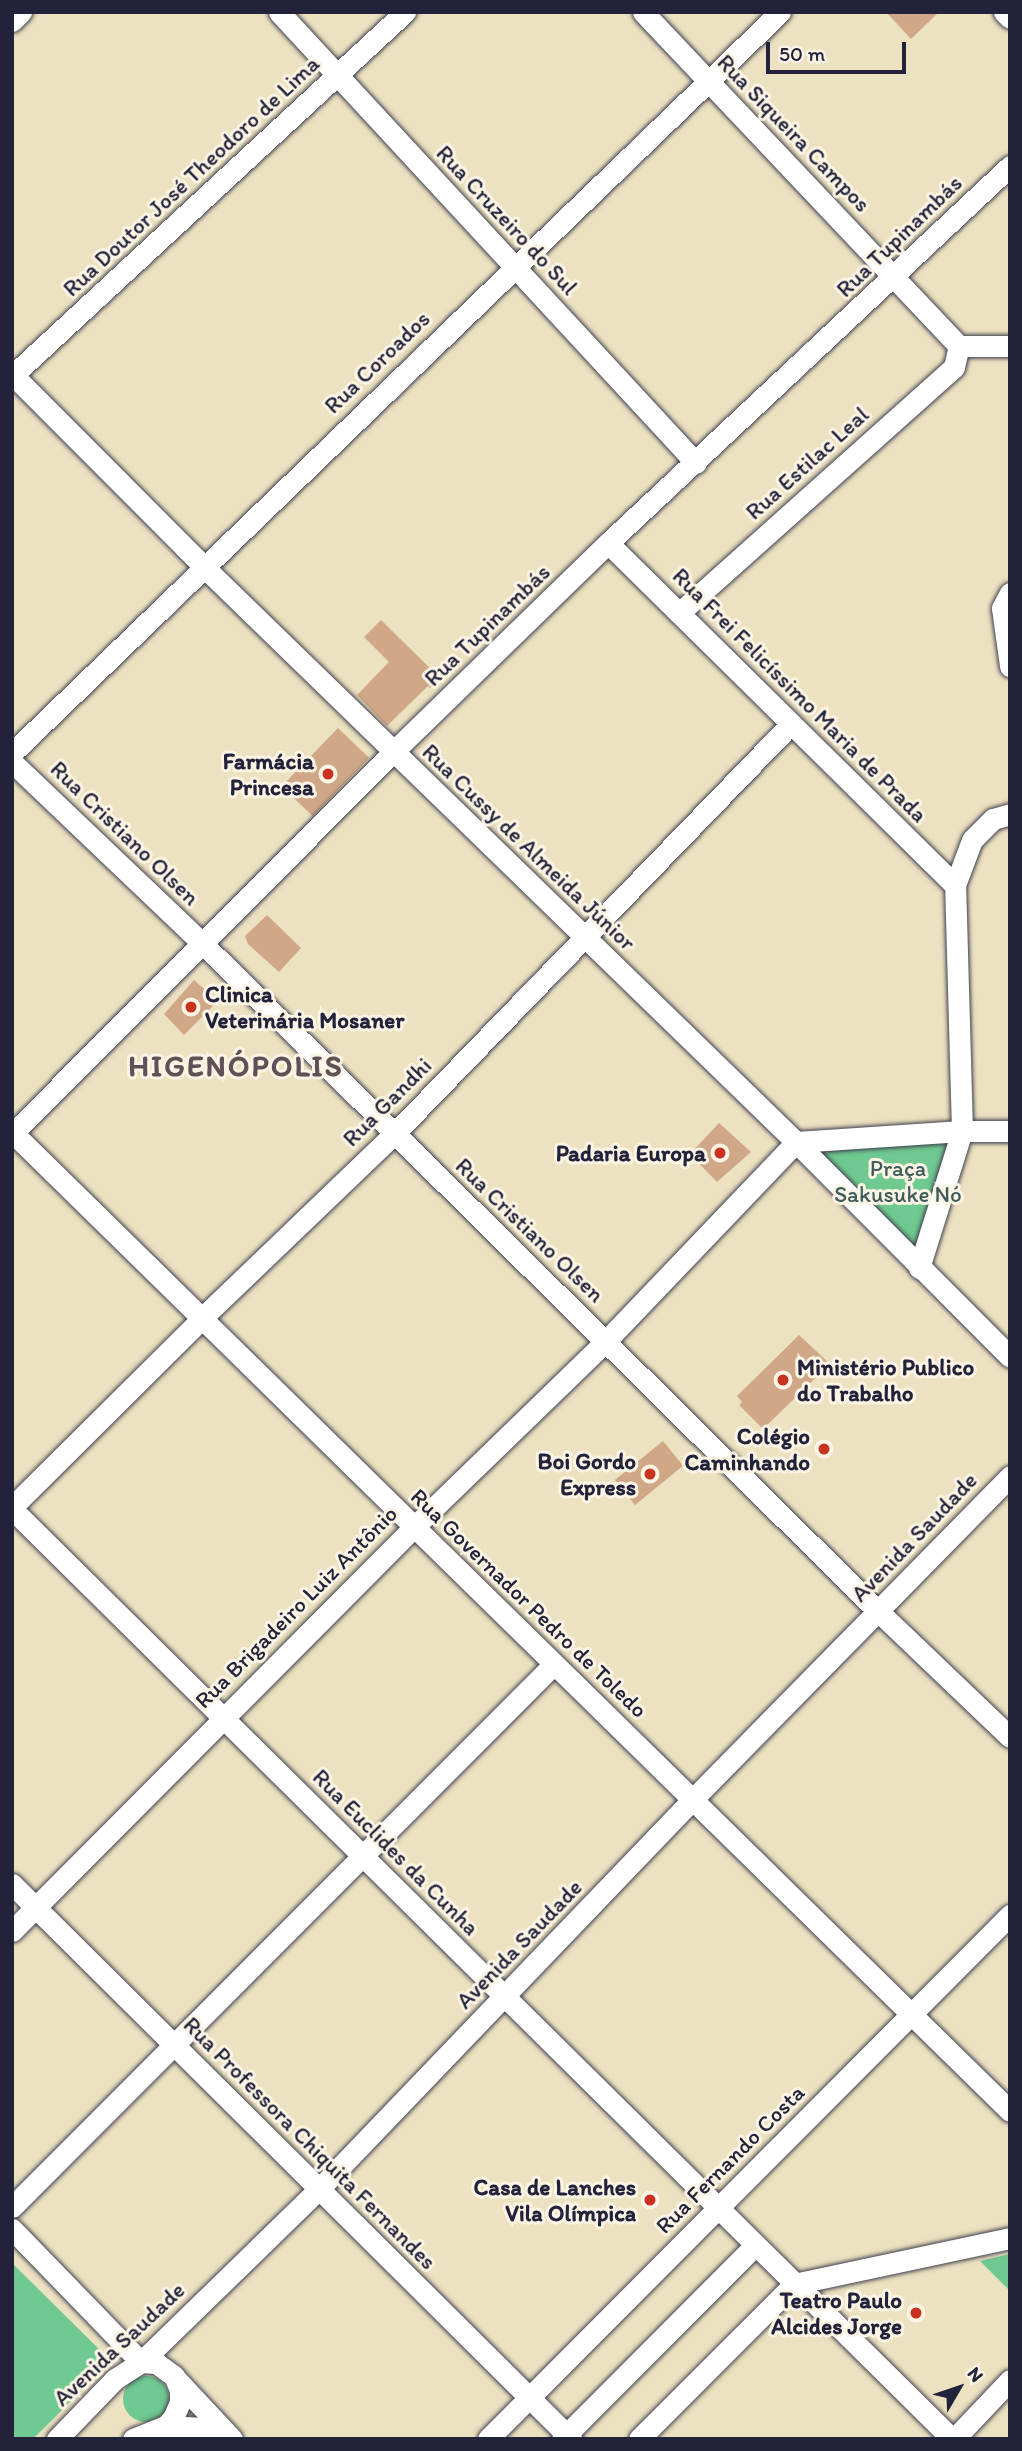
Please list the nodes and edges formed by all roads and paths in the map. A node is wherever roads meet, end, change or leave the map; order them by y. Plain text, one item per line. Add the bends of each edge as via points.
1 (21, 12) edge
2 (279, 12) edge
3 (405, 12) edge
4 (643, 12) edge
5 (780, 12) edge
6 (1004, 12) edge
7 (1010, 18) edge
8 (12, 21) edge
9 (339, 76) junction
10 (707, 80) junction
11 (1010, 166) edge
12 (514, 268) junction
13 (895, 277) junction
14 (959, 346) junction
15 (1010, 346) edge
16 (13, 375) edge
17 (696, 463) junction
18 (608, 543) junction
19 (203, 566) junction
20 (1010, 593) edge
21 (679, 613) junction
22 (1010, 666) edge
23 (790, 725) junction
24 (12, 752) edge
25 (393, 752) junction
26 (12, 762) edge
27 (1010, 814) edge
28 (955, 885) junction
29 (583, 937) junction
30 (203, 944) junction
31 (962, 1131) junction
32 (1010, 1131) edge
33 (13, 1133) edge
34 (394, 1134) junction
35 (796, 1142) junction
36 (919, 1268) junction
37 (202, 1318) junction
38 (606, 1341) junction
39 (1010, 1357) edge
40 (1010, 1476) edge
41 (12, 1508) edge
42 (414, 1527) junction
43 (878, 1611) junction
44 (554, 1664) junction
45 (223, 1718) junction
46 (1010, 1737) edge
47 (692, 1800) junction
48 (362, 1856) junction
49 (12, 1884) edge
50 (36, 1907) junction
51 (1010, 1915) edge
52 (12, 1931) edge
53 (505, 1997) junction
54 (911, 2014) junction
55 (174, 2044) junction
56 (1010, 2111) edge
57 (318, 2190) junction
58 (12, 2207) edge
59 (718, 2209) junction
60 (12, 2230) edge
61 (1010, 2238) edge
62 (755, 2245) junction
63 (794, 2284) junction
64 (141, 2362) junction
65 (174, 2376) junction
66 (1010, 2380) edge
67 (529, 2397) junction
68 (151, 2432) edge
69 (227, 2434) edge
70 (567, 2437) edge
71 (57, 2439) edge
72 (488, 2439) edge
73 (639, 2439) edge
74 (953, 2439) edge

1 - 8 street
2 - 9 street, Rua Cruzeiro do Sul
3 - 9 street, Rua Doutor José Theodoro de Lima
4 - 10 street, Rua Siqueira Campos
5 - 10 street, Rua Coroados
6 - 7 street
9 - 12 street, Rua Cruzeiro do Sul
9 - 16 street, Rua Doutor José Theodoro de Lima
10 - 12 street, Rua Coroados
10 - 13 street, Rua Siqueira Campos
11 - 13 street, Rua Tupinambás
12 - 17 street, Rua Cruzeiro do Sul
12 - 19 street, Rua Coroados
13 - 14 street, Rua Siqueira Campos
13 - 17 street, Rua Tupinambás
14 - 15 street
14 - 21 street, Rua Estilac Leal via 954,367
16 - 19 street, Rua Cussy de Almeida Júnior
17 - 18 street, Rua Tupinambás
18 - 21 street, Rua Frei Felicíssimo Maria de Prada
18 - 25 street, Rua Tupinambás
19 - 24 street, Rua Coroados
19 - 25 street, Rua Cussy de Almeida Júnior
20 - 22 street via 1002,608
21 - 23 street, Rua Frei Felicíssimo Maria de Prada
23 - 28 street, Rua Frei Felicíssimo Maria de Prada
23 - 29 street, Rua Gandhi
25 - 29 street, Rua Cussy de Almeida Júnior
25 - 30 street, Rua Tupinambás
26 - 30 street, Rua Cristiano Olsen
27 - 28 street via 993,819 972,840
28 - 31 street
29 - 34 street, Rua Gandhi
29 - 35 street, Rua Cussy de Almeida Júnior
30 - 33 street, Rua Tupinambás
30 - 34 street, Rua Cristiano Olsen
31 - 32 street
31 - 35 street
31 - 36 street
33 - 37 street, Rua Governador Pedro de Toledo
34 - 37 street, Rua Gandhi
34 - 38 street, Rua Cristiano Olsen
35 - 36 street, Rua Cussy de Almeida Júnior
35 - 38 street, Rua Brigadeiro Luiz Antônio
36 - 39 street, Rua Cussy de Almeida Júnior
37 - 41 street, Rua Gandhi
37 - 42 street, Rua Governador Pedro de Toledo
38 - 42 street, Rua Brigadeiro Luiz Antônio
38 - 43 street, Rua Cristiano Olsen
40 - 43 street, Avenida Saudade
41 - 45 street, Rua Euclides da Cunha
42 - 44 street, Rua Governador Pedro de Toledo
42 - 45 street, Rua Brigadeiro Luiz Antônio
43 - 46 street, Rua Cristiano Olsen
43 - 47 street, Avenida Saudade
44 - 47 street, Rua Governador Pedro de Toledo
44 - 48 street
45 - 48 street, Rua Euclides da Cunha
45 - 50 street, Rua Brigadeiro Luiz Antônio
47 - 53 street, Avenida Saudade
47 - 54 street, Rua Governador Pedro de Toledo
48 - 53 street, Rua Euclides da Cunha
48 - 55 street
49 - 50 street, Rua Professora Chiquita Fernandes
50 - 52 street, Rua Brigadeiro Luiz Antônio
50 - 55 street, Rua Professora Chiquita Fernandes
51 - 54 street, Rua Fernando Costa
53 - 57 street, Avenida Saudade
53 - 59 street, Rua Euclides da Cunha
54 - 56 street, Rua Governador Pedro de Toledo
54 - 59 street, Rua Fernando Costa
55 - 57 street, Rua Professora Chiquita Fernandes
55 - 58 street
57 - 64 street, Avenida Saudade
57 - 67 street, Rua Professora Chiquita Fernandes
59 - 62 street, Rua Euclides da Cunha
59 - 67 street, Rua Fernando Costa
60 - 64 street
61 - 63 street
62 - 63 street, Rua Euclides da Cunha
62 - 70 street
63 - 73 street
63 - 74 street, Rua Euclides da Cunha
64 - 65 street via 156,2364
64 - 71 street, Avenida Saudade via 116,2379
65 - 68 street via 180,2402 173,2418
65 - 69 street
66 - 74 street
67 - 70 street, Rua Professora Chiquita Fernandes
67 - 72 street, Rua Fernando Costa
68 - 69 street

